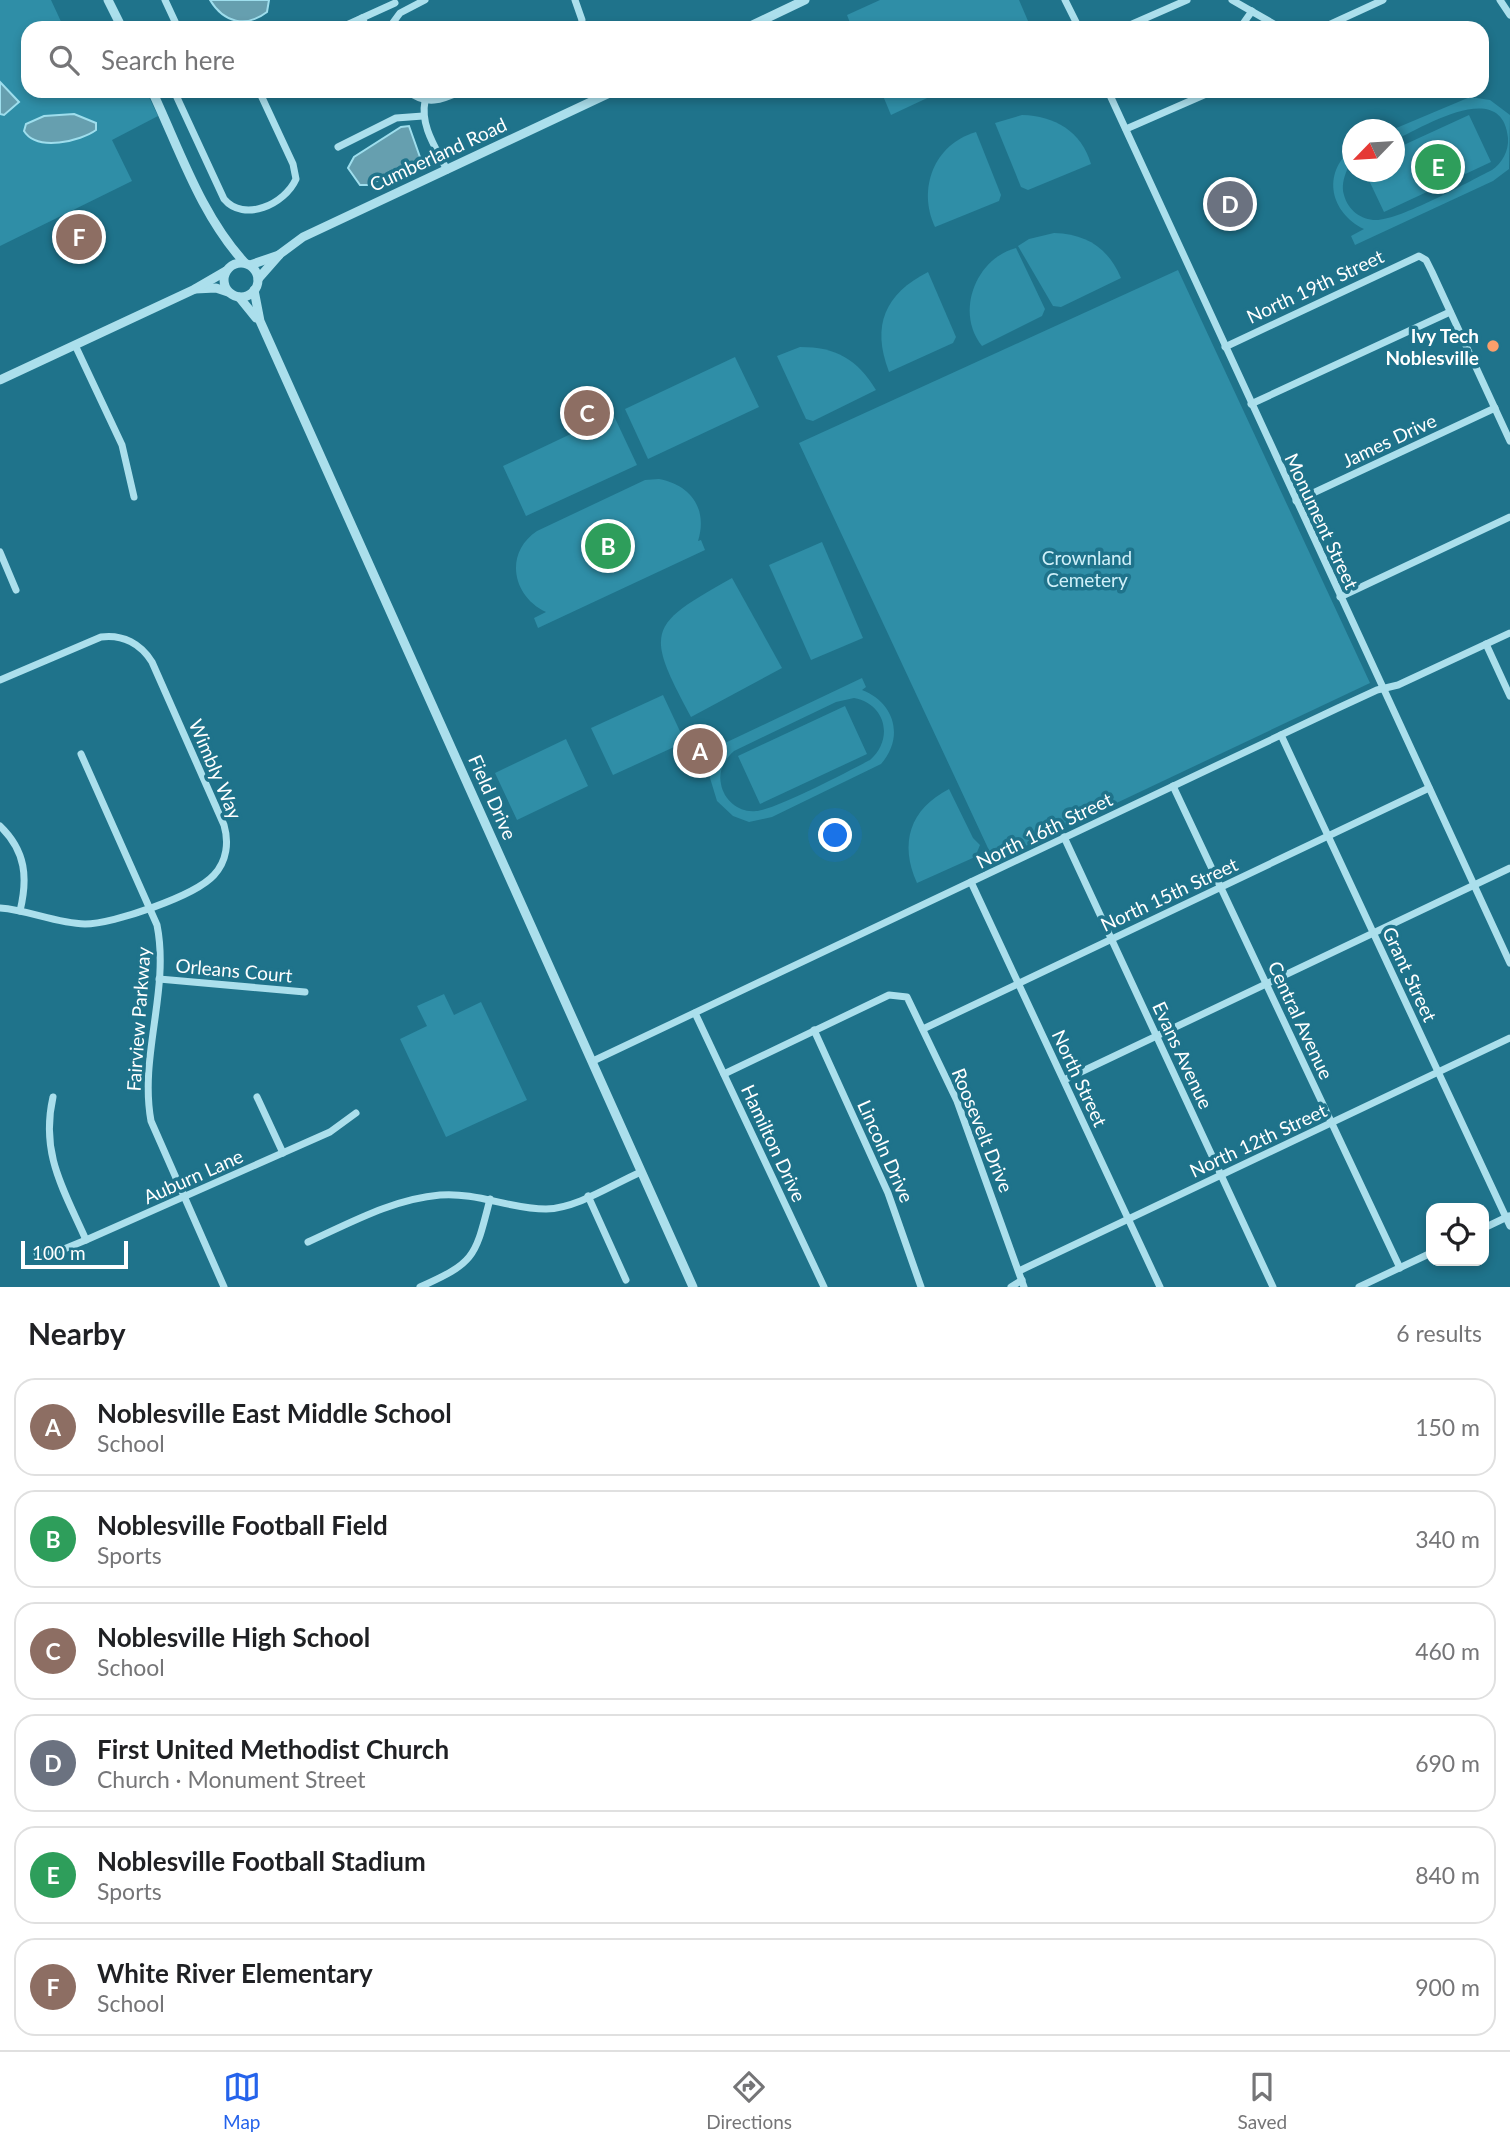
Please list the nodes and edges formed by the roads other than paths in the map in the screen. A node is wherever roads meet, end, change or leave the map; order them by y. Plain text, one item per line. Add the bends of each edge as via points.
1 (108, 0) edge
2 (164, 0) edge
3 (425, 0) edge
4 (575, 0) edge
5 (805, 0) edge
6 (1065, 0) edge
7 (1187, 0) edge
8 (1232, 0) edge
9 (1383, 0) edge
10 (1500, 0) edge
11 (394, 1) edge
12 (1252, 11) junction
13 (400, 13) junction
14 (1510, 15) edge
15 (362, 18) junction
16 (118, 21) edge
17 (174, 21) edge
18 (355, 21) edge
19 (364, 21) edge
20 (394, 21) edge
21 (582, 21) edge
22 (761, 21) edge
23 (1076, 21) edge
24 (1139, 21) edge
25 (1245, 21) edge
26 (1269, 21) edge
27 (1337, 21) edge
28 (155, 98) edge
29 (177, 98) edge
30 (262, 98) edge
31 (420, 98) edge
32 (443, 98) edge
33 (599, 98) edge
34 (1111, 98) edge
35 (1197, 98) edge
36 (425, 101) junction
37 (423, 116) junction
38 (1126, 129) junction
39 (338, 146) dead end
40 (447, 170) junction
41 (225, 242) junction
42 (280, 254) junction
43 (247, 264) junction
44 (228, 269) junction
45 (258, 279) junction
46 (195, 289) junction
47 (254, 290) junction
48 (228, 292) junction
49 (239, 297) junction
50 (1450, 312) junction
51 (260, 321) junction
52 (75, 345) junction
53 (1225, 346) junction
54 (0, 380) edge
55 (1251, 404) junction
56 (1495, 408) junction
57 (1510, 441) edge
58 (134, 497) dead end
59 (1296, 501) junction
60 (1510, 517) edge
61 (0, 552) edge
62 (16, 590) dead end
63 (1340, 597) junction
64 (1510, 633) edge
65 (1486, 644) junction
66 (0, 680) edge
67 (1382, 689) junction
68 (1510, 696) edge
69 (1281, 735) junction
70 (81, 754) dead end
71 (1173, 786) junction
72 (1429, 788) junction
73 (0, 827) edge
74 (1328, 836) junction
75 (1065, 837) junction
76 (1510, 868) edge
77 (971, 882) junction
78 (1474, 886) junction
79 (1221, 887) junction
80 (150, 907) junction
81 (0, 908) edge
82 (20, 911) junction
83 (1374, 933) junction
84 (1112, 939) junction
85 (1510, 963) edge
86 (159, 979) junction
87 (1018, 983) junction
88 (1266, 984) junction
89 (305, 992) dead end
90 (695, 1013) junction
91 (923, 1029) junction
92 (814, 1030) junction
93 (1157, 1036) junction
94 (1510, 1038) edge
95 (593, 1061) junction
96 (1438, 1072) junction
97 (724, 1074) junction
98 (1063, 1080) junction
99 (53, 1097) dead end
100 (257, 1097) dead end
101 (356, 1113) dead end
102 (1331, 1123) junction
103 (283, 1153) junction
104 (641, 1172) junction
105 (1221, 1175) junction
106 (588, 1195) junction
107 (184, 1197) junction
108 (490, 1199) junction
109 (1508, 1217) edge
110 (1129, 1219) junction
111 (1489, 1226) edge
112 (1510, 1226) edge
113 (86, 1240) junction
114 (308, 1242) dead end
115 (37, 1253) dead end
116 (1426, 1255) edge
117 (1399, 1268) junction
118 (1021, 1279) edge
119 (626, 1280) dead end
120 (224, 1287) edge
121 (420, 1287) edge
122 (693, 1287) edge
123 (824, 1287) edge
124 (921, 1287) edge
125 (1011, 1287) edge
126 (1160, 1287) edge
127 (1273, 1287) edge
128 (1359, 1287) edge

1 - 16 street
2 - 17 street
3 - 13 street
4 - 21 street
5 - 22 street
6 - 23 street
7 - 24 street
8 - 12 street
9 - 27 street
10 - 14 street
11 - 13 street
11 - 15 street
12 - 25 street
12 - 26 street
13 - 20 street
15 - 18 street
15 - 19 street
28 - 41 street
29 - 30 street via 224,199 237,210 250,211 284,196 296,179
31 - 36 street
32 - 36 street
33 - 40 street, Cumberland Road
34 - 38 street, Monument Street
35 - 38 street
36 - 37 street
37 - 39 street via 396,118
37 - 40 street
38 - 53 street, Monument Street
40 - 42 street, Cumberland Road via 303,237
41 - 43 street
41 - 44 street
42 - 43 street, Cumberland Road
42 - 45 street, Cumberland Road
43 - 44 street
43 - 45 street
44 - 46 street
44 - 48 street via 223,282
45 - 47 street
46 - 48 street
46 - 52 street
47 - 49 street
47 - 51 street
48 - 49 street
49 - 51 street
50 - 53 street, North 19th Street via 1428,263 1419,256
50 - 55 street
50 - 56 street
51 - 95 street, Field Drive
52 - 54 street
52 - 58 street via 122,445
53 - 55 street, Monument Street
55 - 59 street, Monument Street
56 - 57 street
56 - 59 street, James Drive
59 - 63 street, Monument Street
60 - 63 street
61 - 62 street
63 - 67 street, Monument Street
64 - 65 street, North 16th Street
65 - 67 street, North 16th Street
65 - 68 street
66 - 80 street, Wimbly Way via 93,639 119,637 138,646 152,663 227,834 226,852 214,875
67 - 69 street, North 16th Street
67 - 72 street, Monument Street
69 - 71 street, North 16th Street
69 - 74 street, Grant Street
70 - 80 street, Fairview Parkway
71 - 75 street, North 16th Street
71 - 79 street, Central Avenue
72 - 74 street, North 15th Street
72 - 78 street, Monument Street
73 - 82 street via 12,839 24,869
74 - 79 street, North 15th Street
74 - 83 street, Grant Street
75 - 77 street, North 16th Street
75 - 84 street, Evans Avenue
76 - 78 street
77 - 87 street, North Street
77 - 90 street, North 16th Street
78 - 83 street
78 - 85 street, Monument Street
79 - 84 street, North 15th Street
79 - 88 street, Central Avenue
80 - 82 street, Wimbly Way via 124,918 88,924
80 - 86 street, Fairview Parkway via 160,946
81 - 82 street, Wimbly Way
83 - 88 street
83 - 96 street, Grant Street
84 - 87 street, North 15th Street
84 - 93 street, Evans Avenue
86 - 89 street, Orleans Court
86 - 107 street, Fairview Parkway via 149,1108
87 - 91 street, North 15th Street
87 - 98 street, North Street
88 - 93 street
88 - 102 street, Central Avenue
90 - 95 street, North 16th Street
90 - 97 street, Hamilton Drive
91 - 92 street, Roosevelt Drive via 909,1000 899,994
91 - 118 street, Roosevelt Drive via 961,1112
92 - 97 street
92 - 124 street, Lincoln Drive via 888,1193
93 - 98 street
93 - 105 street, Evans Avenue
94 - 96 street, North 12th Street
95 - 104 street, Field Drive
96 - 102 street, North 12th Street
96 - 109 street, Grant Street
97 - 123 street, Hamilton Drive
98 - 110 street, North Street
99 - 113 street via 50,1154
100 - 103 street
101 - 103 street, Auburn Lane via 330,1132
102 - 105 street, North 12th Street
102 - 117 street, Central Avenue
103 - 107 street, Auburn Lane
104 - 106 street
104 - 122 street, Field Drive
105 - 110 street, North 12th Street
105 - 127 street, Evans Avenue
106 - 108 street via 546,1209
106 - 119 street
107 - 113 street, Auburn Lane
107 - 120 street, Fairview Parkway
108 - 114 street via 443,1195 406,1201
108 - 121 street via 470,1259
109 - 111 street
109 - 112 street, Grant Street
110 - 118 street, North 12th Street
110 - 126 street, North Street
113 - 115 street, Auburn Lane
116 - 117 street
117 - 128 street
118 - 125 street, North 12th Street

